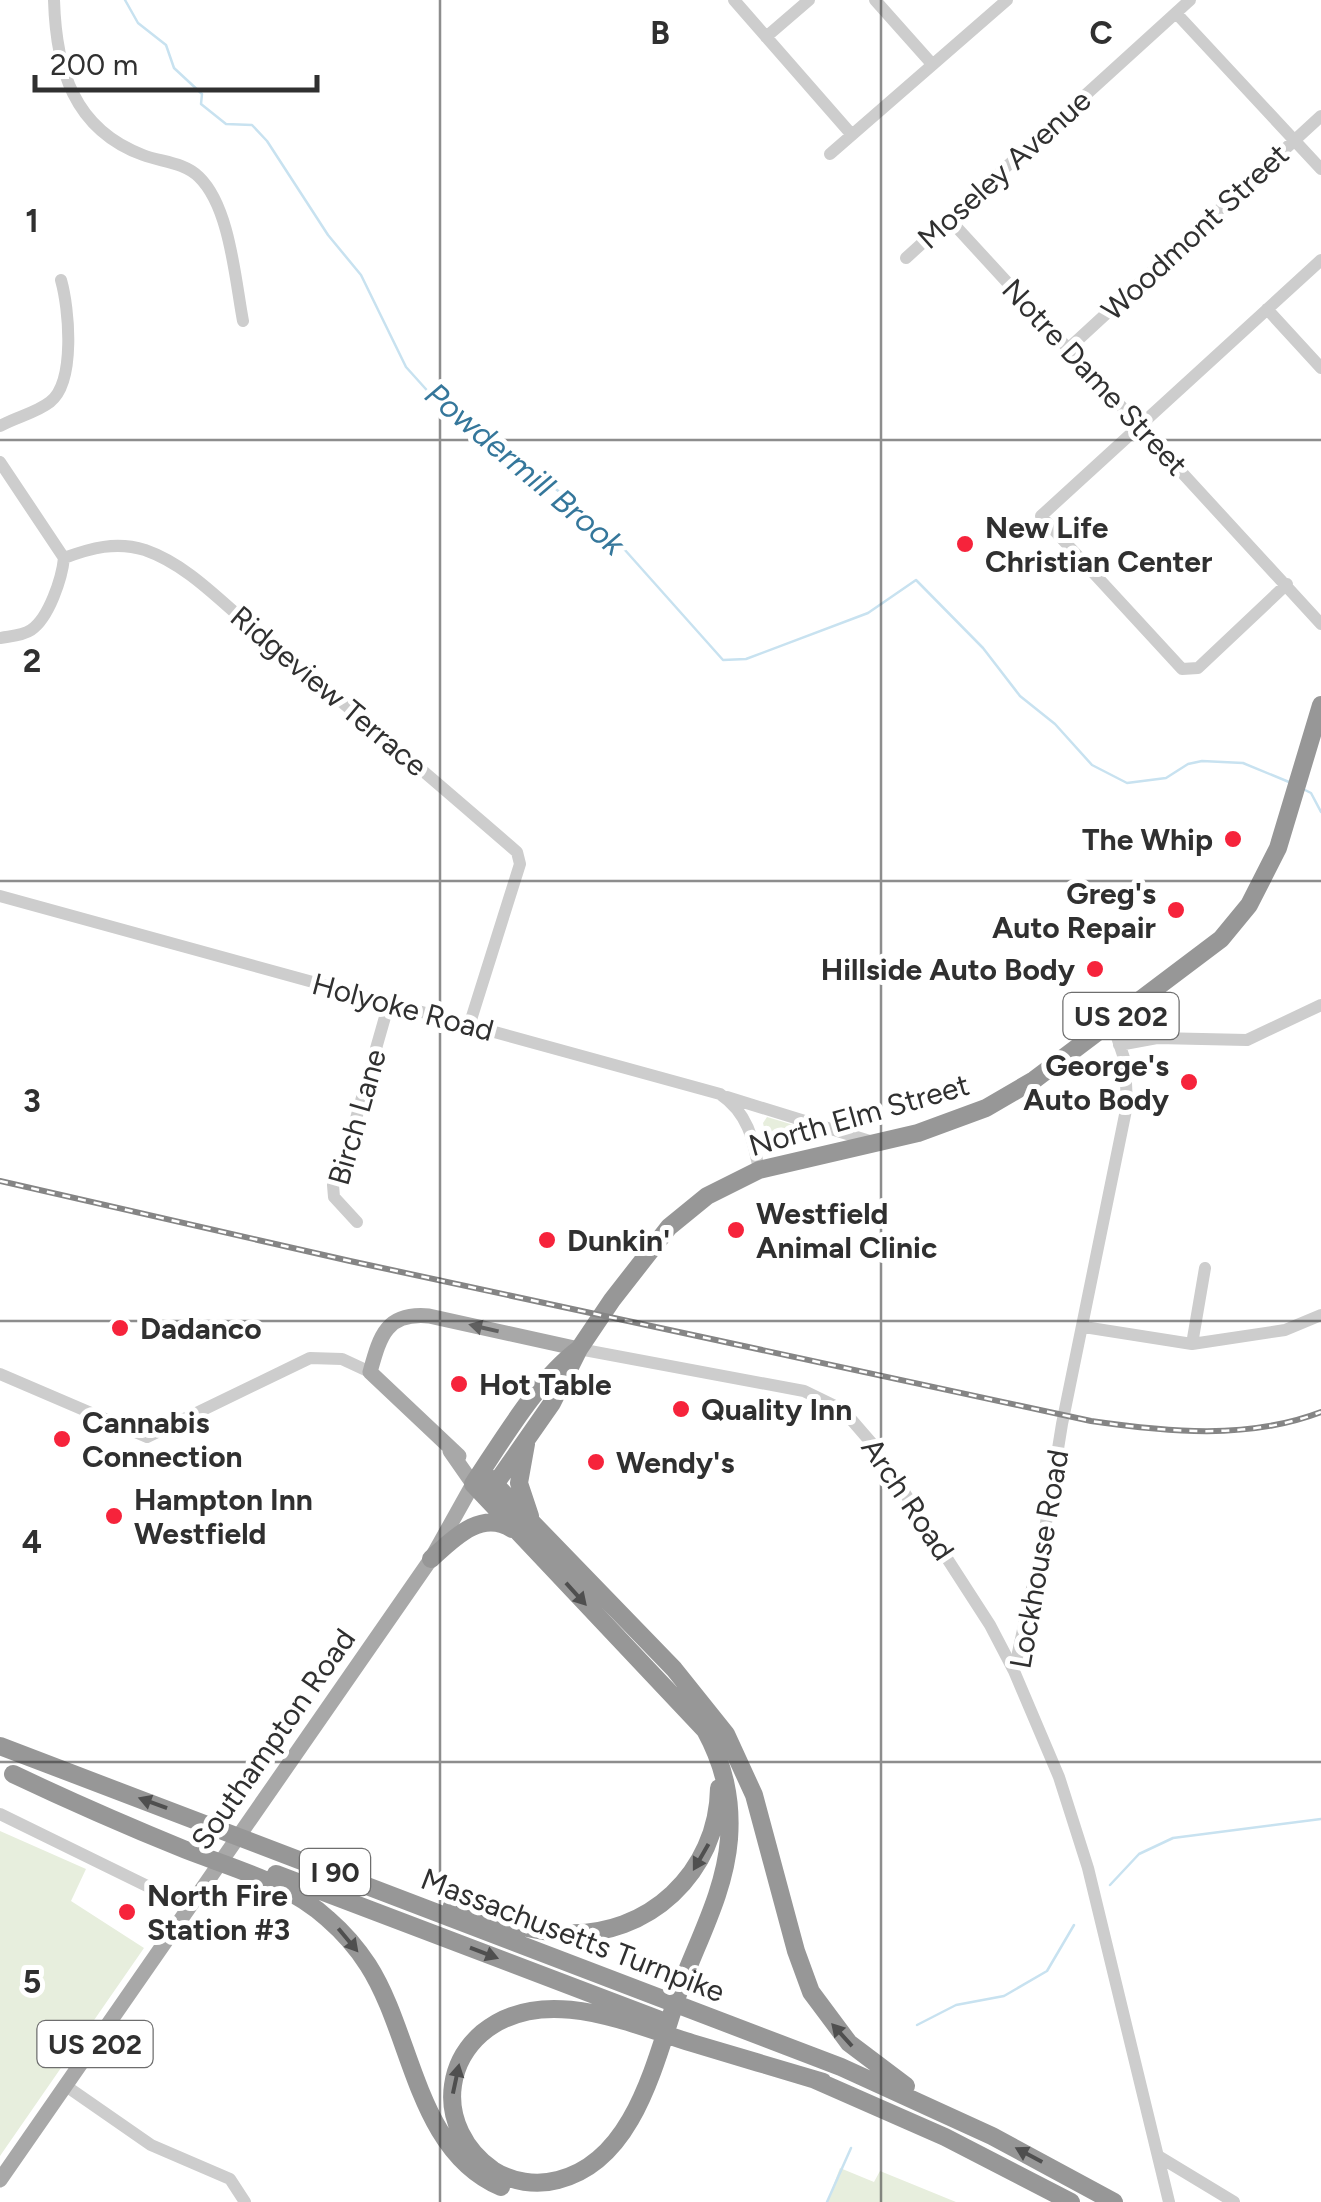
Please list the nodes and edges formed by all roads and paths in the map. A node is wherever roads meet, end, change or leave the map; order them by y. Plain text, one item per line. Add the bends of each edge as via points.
1 (54, 0) edge
2 (734, 0) edge
3 (809, 0) edge
4 (876, 0) edge
5 (1007, 0) edge
6 (1190, 0) edge
7 (1176, 13) junction
8 (766, 37) junction
9 (932, 64) junction
10 (1321, 116) edge
11 (852, 136) junction
12 (1294, 140) junction
13 (830, 154) dead end
14 (1321, 169) edge
15 (949, 219) junction
16 (906, 258) dead end
17 (1321, 260) edge
18 (61, 280) dead end
19 (1267, 309) junction
20 (243, 321) dead end
21 (1069, 348) junction
22 (1321, 368) edge
23 (1140, 425) junction
24 (0, 426) edge
25 (0, 462) edge
26 (64, 558) junction
27 (1287, 584) junction
28 (1321, 624) edge
29 (0, 638) edge
30 (1321, 705) edge
31 (0, 896) edge
32 (388, 1003) junction
33 (1321, 1006) edge
34 (1112, 1022) junction
35 (469, 1026) junction
36 (1120, 1045) junction
37 (720, 1094) junction
38 (873, 1142) junction
39 (760, 1170) junction
40 (358, 1222) dead end
41 (1205, 1268) dead end
42 (612, 1300) joint
43 (1321, 1315) edge
44 (1084, 1327) junction
45 (1192, 1344) junction
46 (580, 1349) junction
47 (370, 1372) junction
48 (0, 1374) edge
49 (530, 1432) junction
50 (484, 1483) junction
51 (544, 1537) junction
52 (525, 1538) junction
53 (431, 1559) junction
54 (1014, 1671) junction
55 (709, 1726) junction
56 (0, 1746) edge
57 (6, 1771) edge
58 (0, 1814) edge
59 (252, 1840) junction
60 (190, 1907) junction
61 (662, 2054) junction
62 (823, 2082) junction
63 (66, 2086) junction
64 (948, 2114) junction
65 (1158, 2156) junction
66 (0, 2180) edge
67 (245, 2202) edge
68 (1071, 2202) edge
69 (1114, 2202) edge
70 (1170, 2202) edge
71 (1234, 2202) edge

1 - 20 street via 58,53 87,117 142,155 198,175 219,204
2 - 8 street
3 - 8 street
4 - 9 street
5 - 9 street
6 - 7 street, Moseley Avenue
7 - 12 street
7 - 15 street, Moseley Avenue
8 - 11 street
9 - 11 street
10 - 12 street, Woodmont Street
11 - 13 street
12 - 14 street
12 - 21 street, Woodmont Street
15 - 16 street, Moseley Avenue
15 - 21 street, Notre Dame Street
17 - 19 street
18 - 24 street via 68,338 62,386 49,402
19 - 22 street
19 - 23 street
21 - 23 street, Notre Dame Street
23 - 27 street, Notre Dame Street
23 - 27 street via 1041,516 1174,664 1187,670 1201,665
25 - 26 street
26 - 29 street via 38,624
26 - 35 street, Ridgeview Terrace via 126,545 185,571 516,852 520,864
27 - 28 street, Notre Dame Street
30 - 34 highway, North Elm Street / US 202 via 1278,848 1249,905 1209,949
31 - 32 street, Holyoke Road
32 - 35 street, Holyoke Road
32 - 40 street, Birch Lane via 333,1186 334,1198
33 - 36 street via 1246,1040 1157,1038
34 - 36 street, Lockhouse Road
34 - 38 highway, North Elm Street / US 202 via 986,1108 918,1134
35 - 37 street, Holyoke Road
36 - 44 street, Lockhouse Road via 1128,1092
37 - 38 street, Holyoke Road
37 - 39 street via 747,1122
38 - 39 highway, North Elm Street / US 202
39 - 42 highway, North Elm Street / US 202 via 707,1196 669,1228
41 - 45 street
42 - 46 highway, Southampton Road / US 202
43 - 45 street via 1285,1330
44 - 45 street
44 - 54 street, Lockhouse Road
46 -> 47 main road via 407,1316 384,1334
46 - 49 highway, Southampton Road / US 202
46 - 50 highway, Southampton Road / US 202 via 547,1382
46 - 54 street, Arch Road via 788,1387 838,1406 910,1499
47 - 48 street via 353,1362 310,1358 147,1436
47 - 50 main road
49 - 50 highway, Southampton Road / US 202
49 - 51 highway via 520,1488
50 - 51 highway
50 - 52 highway
50 - 53 main road, Southampton Road / US 202
51 - 55 highway via 674,1669
52 - 53 highway via 502,1523 486,1523 461,1532
52 -> 55 highway
53 - 60 main road, Southampton Road / US 202
54 - 65 street, Lockhouse Road via 1080,1841
55 -> 59 highway via 719,1792 706,1850 668,1900 610,1929 575,1934 526,1928
55 - 61 highway via 736,1785 739,1845 728,1897
64 -> 55 highway via 865,2057 820,2007 800,1964 750,1785 726,1734
59 -> 56 highway, Massachusetts Turnpike / I 90
57 -> 61 highway via 274,1884 328,1918 369,1967 454,2152 497,2186 543,2194 600,2172 638,2124
57 -> 62 highway, Massachusetts Turnpike / I 90
58 - 60 street
59 - 64 highway, Massachusetts Turnpike / I 90
60 - 63 main road, Southampton Road / US 202
61 -> 62 highway via 620,2134 596,2161 564,2178 532,2183 507,2177 474,2154 457,2126 453,2084 466,2050 503,2020 539,2010 612,2018
62 - 68 highway, Massachusetts Turnpike / I 90
63 - 66 main road, Southampton Road / US 202
63 - 67 street via 151,2146 230,2180
69 -> 64 highway, Massachusetts Turnpike / I 90
65 - 70 street, Lockhouse Road
65 - 71 street

